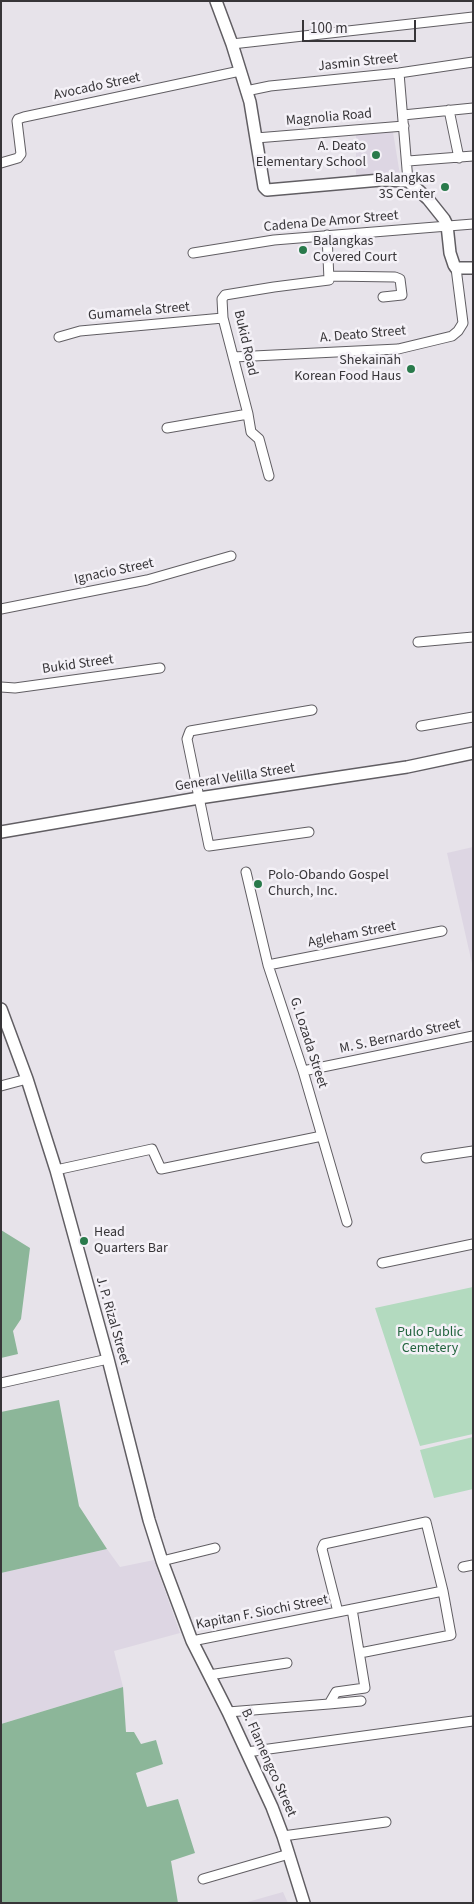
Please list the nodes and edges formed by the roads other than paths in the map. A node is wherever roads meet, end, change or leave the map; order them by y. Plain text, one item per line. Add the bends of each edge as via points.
1 (216, 1) edge
2 (473, 17) edge
3 (232, 44) junction
4 (473, 62) edge
5 (240, 71) junction
6 (399, 72) junction
7 (246, 91) junction
8 (473, 108) edge
9 (449, 110) junction
10 (403, 116) junction
11 (404, 126) junction
12 (256, 138) junction
13 (473, 156) edge
14 (459, 158) junction
15 (408, 162) junction
16 (1, 163) edge
17 (408, 181) junction
18 (473, 224) edge
19 (447, 225) junction
20 (327, 235) junction
21 (193, 253) dead end
22 (456, 268) junction
23 (473, 268) edge
24 (330, 276) junction
25 (383, 297) dead end
26 (223, 318) junction
27 (59, 337) dead end
28 (233, 357) junction
29 (248, 414) junction
30 (167, 428) dead end
31 (270, 476) dead end
32 (231, 556) dead end
33 (1, 609) edge
34 (473, 637) edge
35 (418, 642) dead end
36 (160, 668) dead end
37 (1, 687) edge
38 (312, 710) dead end
39 (473, 717) edge
40 (421, 726) dead end
41 (473, 753) edge
42 (199, 798) junction
43 (1, 832) edge
44 (309, 832) dead end
45 (246, 872) dead end
46 (442, 932) dead end
47 (268, 965) junction
48 (1, 1009) edge
49 (473, 1036) edge
50 (303, 1071) junction
51 (27, 1078) junction
52 (1, 1086) edge
53 (322, 1136) junction
54 (473, 1151) edge
55 (426, 1158) dead end
56 (56, 1170) junction
57 (347, 1222) dead end
58 (473, 1244) edge
59 (382, 1263) dead end
60 (108, 1358) junction
61 (1, 1382) edge
62 (215, 1548) dead end
63 (162, 1561) junction
64 (443, 1591) junction
65 (352, 1609) junction
66 (338, 1612) junction
67 (192, 1641) junction
68 (360, 1653) junction
69 (287, 1663) dead end
70 (209, 1675) junction
71 (361, 1701) dead end
72 (329, 1704) junction
73 (228, 1712) junction
74 (473, 1721) edge
75 (247, 1752) junction
76 (386, 1822) dead end
77 (283, 1836) junction
78 (289, 1854) junction
79 (203, 1879) dead end
80 (304, 1903) edge

1 - 3 main road
2 - 3 street
3 - 5 main road
4 - 6 street, Jasmin Street
5 - 7 main road
5 - 16 street, Avocado Street via 18,119 21,154
6 - 7 street, Jasmin Street
6 - 10 street
7 - 12 main road
8 - 9 street
9 - 10 street
9 - 14 street
10 - 11 street
11 - 12 street, Magnolia Road
11 - 15 street
12 - 17 main road via 262,184 267,190 381,180
13 - 14 street
14 - 15 street
15 - 17 street
17 - 19 main road via 428,199
18 - 19 street, Cadena De Amor Street
19 - 20 street, Cadena De Amor Street
19 - 22 main road via 451,260
20 - 21 street, Cadena De Amor Street
20 - 24 street
22 - 23 main road
22 - 28 street, A. Deato Street via 463,323 452,336 398,349
24 - 25 street via 400,279 402,295
24 - 26 street, Bukid Road via 327,281 222,297
26 - 27 street, Gumamela Street via 80,331
26 - 28 street, Bukid Road
28 - 29 street, Bukid Road
29 - 30 street
29 - 31 street, Bukid Road via 251,432 259,439
32 - 33 street, Ignacio Street via 148,580
34 - 35 street
36 - 37 street, Bukid Street via 16,688
38 - 42 street via 190,731 187,739
39 - 40 street
41 - 42 main road, General Velilla Street
42 - 43 main road, General Velilla Street
42 - 44 street via 209,846
45 - 47 street, G. Lozada Street
46 - 47 street, Agleham Street
47 - 50 street, G. Lozada Street
48 - 51 main road, J. P. Rizal Street
49 - 50 street, M. S. Bernardo Street
50 - 53 street, G. Lozada Street
51 - 52 street
51 - 56 main road, J. P. Rizal Street
53 - 56 street via 161,1169 152,1149
53 - 57 street, G. Lozada Street
54 - 55 street
56 - 60 main road, J. P. Rizal Street
58 - 59 street
60 - 61 street
60 - 63 main road, J. P. Rizal Street
62 - 63 street
63 - 67 main road, J. P. Rizal Street
64 - 65 street, Kapitan F. Siochi Street
64 - 66 street, Kapitan F. Siochi Street via 428,1525 423,1521 324,1544 322,1549
64 - 68 street, Kapitan F. Siochi Street via 450,1636
65 - 66 street, Kapitan F. Siochi Street
65 - 68 street
66 - 67 street, Kapitan F. Siochi Street
67 - 70 main road, B. Flamengco Street
68 - 72 street via 366,1686 336,1692
69 - 70 street
70 - 73 main road, B. Flamengco Street
71 - 72 street
72 - 73 street
73 - 75 main road, B. Flamengco Street
74 - 75 street
75 - 77 main road, B. Flamengco Street
76 - 77 street
77 - 78 main road, B. Flamengco Street
78 - 79 street
78 - 80 main road, B. Flamengco Street

